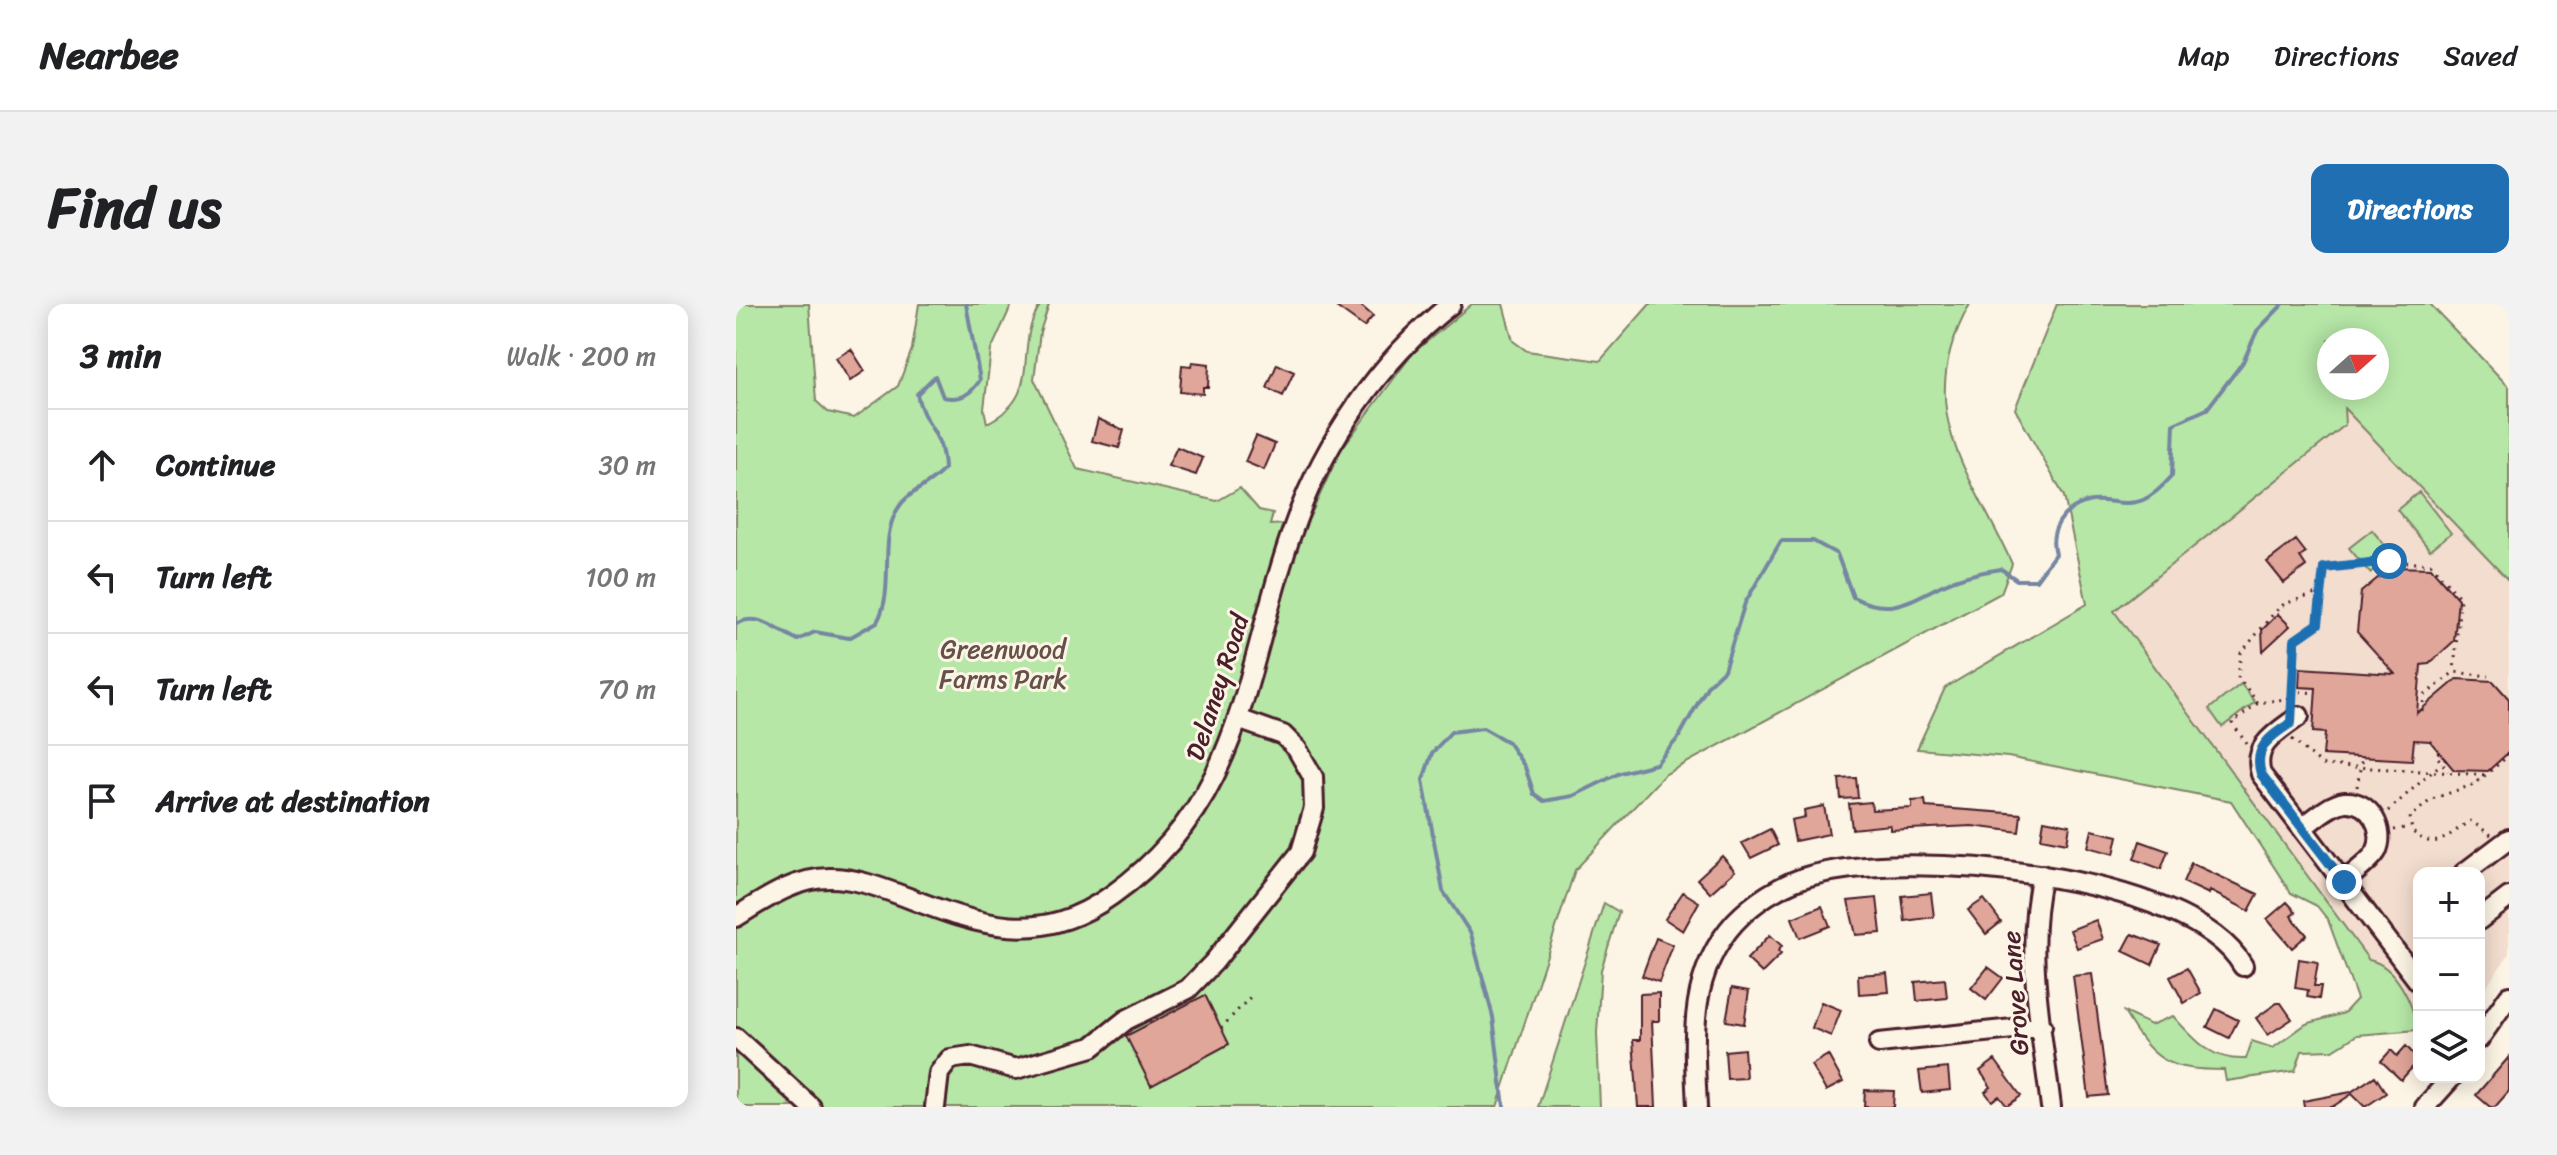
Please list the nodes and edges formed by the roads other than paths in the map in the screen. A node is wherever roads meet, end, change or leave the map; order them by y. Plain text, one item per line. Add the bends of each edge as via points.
1 (1419, 304) edge
2 (1451, 304) edge
3 (1432, 319) junction
4 (1238, 719) junction
5 (2291, 722) road end
6 (2302, 828) junction
7 (2504, 843) edge
8 (2472, 867) edge
9 (2042, 875) junction
10 (2344, 882) junction
11 (2509, 897) edge
12 (2485, 915) edge
13 (736, 917) edge
14 (2243, 966) dead end
15 (2413, 974) edge
16 (2509, 996) edge
17 (2042, 1026) junction
18 (2485, 1029) edge
19 (736, 1038) edge
20 (1879, 1043) dead end
21 (2447, 1083) edge
22 (811, 1107) edge
23 (935, 1107) edge
24 (1697, 1107) edge
25 (2051, 1107) edge
26 (2425, 1107) edge

1 - 3 street
2 - 3 street, Delaney Road
3 - 4 street, Delaney Road via 1360,402 1325,456 1282,564
4 - 13 street, Delaney Road via 1215,779 1186,823 1113,894 1074,916 1010,929 957,917 872,884 828,878 789,886
4 - 23 street via 1283,735 1313,777 1312,823 1292,865 1188,989 1126,1020 1092,1047 1067,1055 1016,1069 970,1056 950,1059 939,1073
5 - 6 street via 2263,745 2259,760 2261,774
6 - 10 street
6 - 10 street via 2345,802 2363,807 2376,822 2376,852
7 - 8 street
9 - 14 street via 2097,887 2173,914 2216,936
9 - 17 street, Grove Lane via 2034,936
9 - 24 street via 1943,864 1868,866 1806,877 1763,898 1722,939 1700,985 1694,1028
10 - 15 street
11 - 12 street
16 - 18 street
17 - 20 street
17 - 25 street, Grove Lane
19 - 22 street
21 - 26 street

